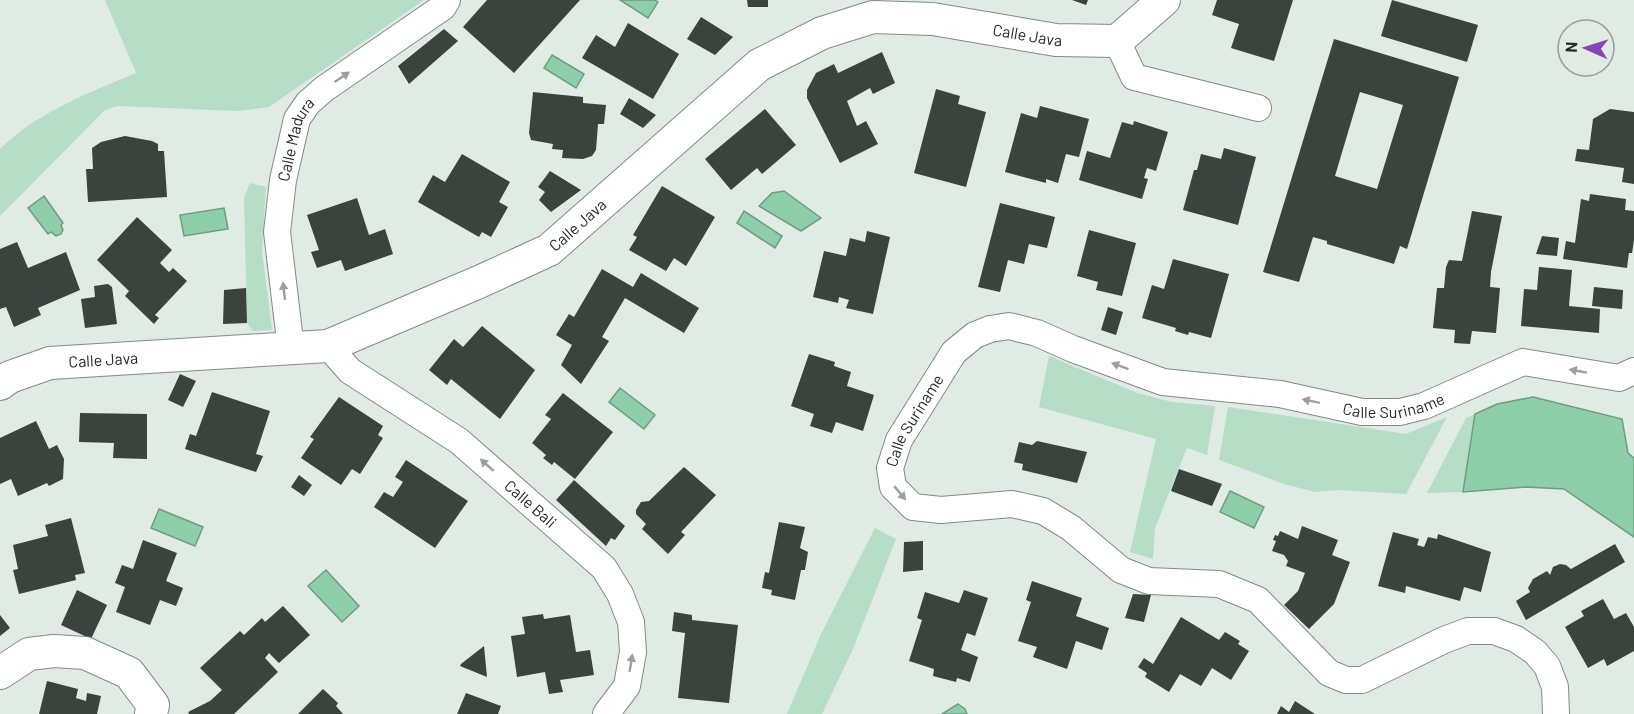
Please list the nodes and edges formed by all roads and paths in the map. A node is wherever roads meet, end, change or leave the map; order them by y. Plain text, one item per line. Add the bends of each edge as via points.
1 (447, 0) edge
2 (1164, 0) edge
3 (1117, 40) junction
4 (1258, 108) dead end
5 (328, 346) junction
6 (291, 350) junction
7 (1634, 371) edge
8 (0, 384) edge
9 (0, 673) edge
10 (151, 714) edge
11 (606, 714) edge
12 (1556, 714) edge

6 -> 1 street, Calle Madura via 277,232 283,180 297,119 324,89 443,8
2 - 3 street
3 - 4 street via 1134,76
3 - 5 street, Calle Java via 1056,40 933,19 873,17 822,33 759,65 549,250
5 - 6 street, Calle Java
11 -> 5 street, Calle Bali via 627,686 633,652 631,622 604,568 459,441 350,371
6 - 8 street, Calle Java via 50,363
7 -> 12 street, Calle Suriname via 1619,378 1523,362 1424,406 1400,412 1362,412 1280,394 1163,382 1009,326 975,335 954,352 898,440 890,468 893,487 913,507 941,510 1012,504 1043,511 1071,528 1121,570 1149,581 1219,584 1258,600 1329,674 1346,680 1362,680 1468,632 1494,631 1516,639 1547,666 1555,687
9 - 10 street via 29,654 85,653 129,673 153,705

